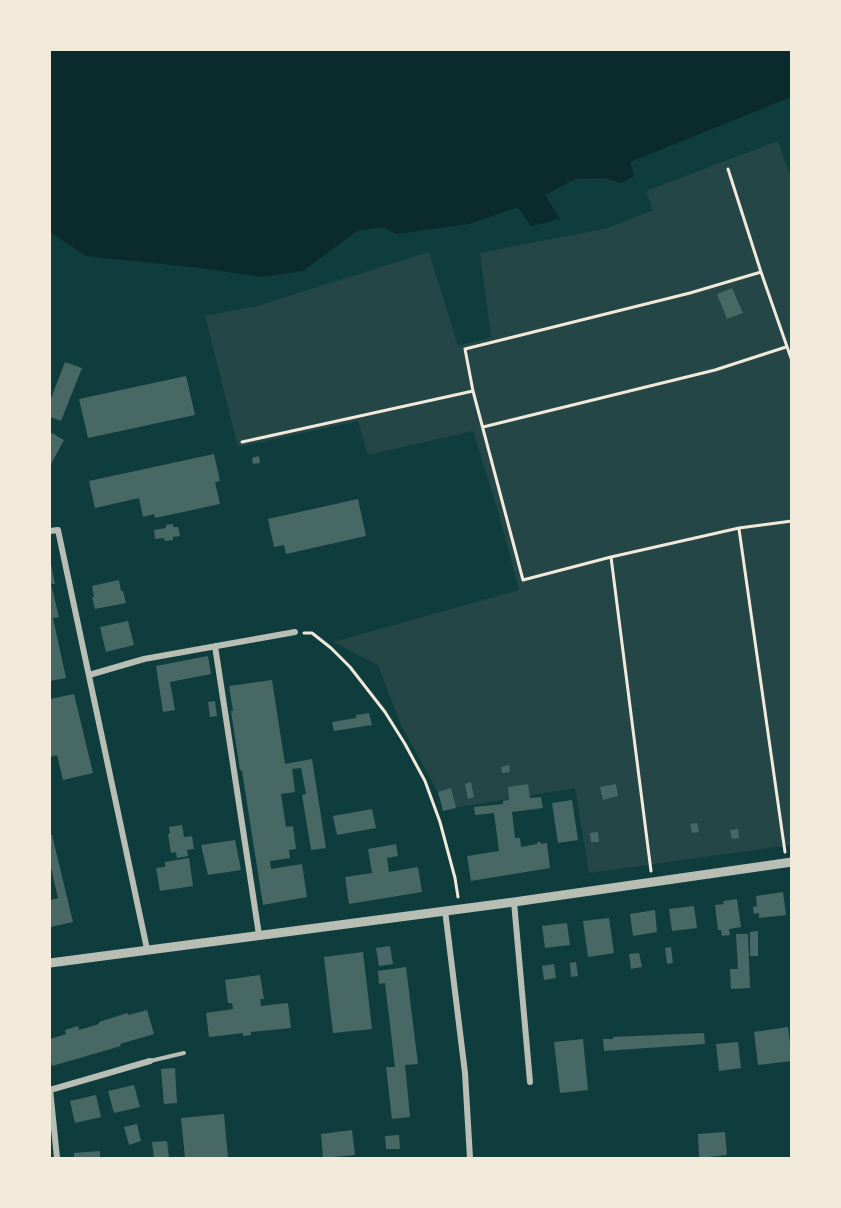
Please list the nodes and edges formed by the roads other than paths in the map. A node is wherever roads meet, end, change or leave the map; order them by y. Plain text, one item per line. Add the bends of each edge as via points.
1 (50, 531) edge
2 (295, 632) dead end
3 (215, 646) junction
4 (89, 675) junction
5 (789, 863) edge
6 (514, 902) junction
7 (445, 910) junction
8 (259, 935) junction
9 (147, 949) junction
10 (50, 963) edge
11 (184, 1053) dead end
12 (150, 1061) joint
13 (530, 1082) dead end
14 (50, 1089) edge
15 (57, 1158) edge
16 (470, 1158) edge

1 - 4 street via 58,530
2 - 3 street
3 - 4 street via 144,659
3 - 8 street
4 - 9 street
5 - 6 street
6 - 7 street
6 - 13 street
7 - 8 street
7 - 16 street via 465,1073
8 - 9 street
9 - 10 street
11 - 12 lane
12 - 14 street
14 - 15 street

